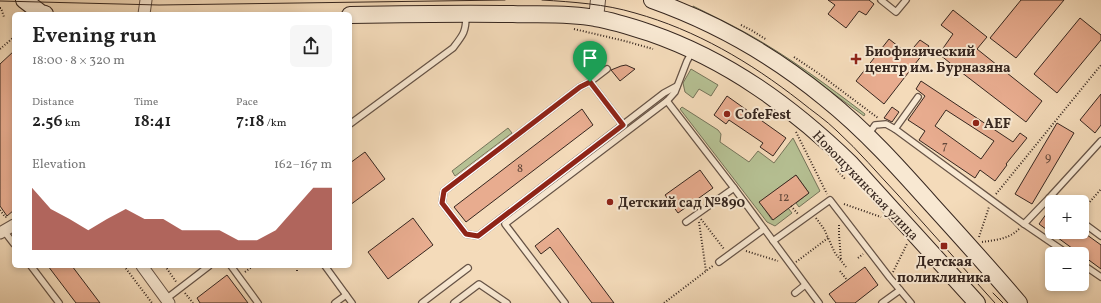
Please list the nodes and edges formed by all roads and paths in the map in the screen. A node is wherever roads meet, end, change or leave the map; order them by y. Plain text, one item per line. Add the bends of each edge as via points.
1 (24, 0) edge
2 (146, 0) edge
3 (598, 0) edge
4 (652, 0) edge
5 (881, 0) edge
6 (906, 0) edge
7 (0, 8) edge
8 (39, 12) edge
9 (144, 12) edge
10 (352, 14) edge
11 (466, 14) junction
12 (4, 17) dead end
13 (596, 18) junction
14 (568, 29) dead end
15 (12, 39) edge
16 (0, 49) edge
17 (653, 49) dead end
18 (693, 50) junction
19 (1101, 65) edge
20 (607, 69) dead end
21 (590, 82) junction
22 (677, 86) junction
23 (918, 98) dead end
24 (667, 101) junction
25 (352, 123) edge
26 (623, 125) junction
27 (895, 129) junction
28 (795, 131) dead end
29 (868, 136) junction
30 (1100, 143) edge
31 (734, 188) junction
32 (1101, 189) edge
33 (1052, 195) edge
34 (830, 200) junction
35 (991, 200) junction
36 (1045, 202) edge
37 (1089, 203) edge
38 (0, 210) edge
39 (697, 214) junction
40 (816, 217) dead end
41 (884, 218) dead end
42 (686, 222) dead end
43 (1024, 224) junction
44 (7, 226) edge
45 (1089, 227) edge
46 (764, 228) junction
47 (1015, 233) dead end
48 (838, 234) dead end
49 (1101, 236) edge
50 (978, 238) dead end
51 (12, 239) edge
52 (773, 242) junction
53 (982, 242) dead end
54 (907, 244) dead end
55 (1058, 247) edge
56 (728, 255) junction
57 (719, 262) joint
58 (841, 262) junction
59 (846, 267) dead end
60 (33, 268) edge
61 (126, 268) edge
62 (143, 268) edge
63 (204, 268) edge
64 (232, 268) edge
65 (250, 268) edge
66 (297, 268) edge
67 (326, 268) edge
68 (468, 268) dead end
69 (1089, 269) edge
70 (296, 271) dead end
71 (840, 271) dead end
72 (706, 272) junction
73 (244, 273) dead end
74 (1101, 277) edge
75 (890, 278) junction
76 (847, 280) dead end
77 (805, 285) junction
78 (900, 290) junction
79 (795, 293) dead end
80 (346, 295) junction
81 (167, 301) edge
82 (59, 303) edge
83 (152, 303) edge
84 (258, 303) edge
85 (335, 303) edge
86 (352, 303) edge
87 (422, 303) edge
88 (454, 303) edge
89 (507, 303) edge
90 (565, 303) edge
91 (664, 303) edge
92 (819, 303) edge
93 (882, 303) edge
94 (911, 303) edge
95 (977, 303) edge
96 (1019, 303) edge

1 - 8 main road
2 - 9 street
3 - 13 street
4 - 29 main road via 679,8 743,42 824,98
5 - 6 lane via 896,12
7 - 12 path
10 - 11 main road, Новощукинская улица
11 - 13 main road, Новощукинская улица via 575,15
11 - 25 lane via 466,28 453,48
13 - 18 main road, Новощукинская улица via 666,38
14 - 17 path
15 - 16 path
18 - 22 lane
18 - 95 main road, Новощукинская улица via 769,94 830,144
19 - 35 path
20 - 21 lane
21 - 26 lane
21 - 26 lane via 444,191 442,203 456,222 466,234 478,236
22 - 24 lane
22 - 26 lane
23 - 27 lane
24 - 31 lane
24 - 90 lane via 505,224
27 - 29 lane via 886,124 875,125
27 - 35 lane
28 - 34 path
29 - 96 main road
30 - 33 lane
31 - 39 lane
31 - 46 lane
32 - 37 path
34 - 41 path
34 - 52 lane
34 - 75 lane
35 - 43 lane
35 - 50 path
36 - 43 lane
38 - 44 path via 8,217
39 - 42 lane
39 - 56 path
39 - 72 path
40 - 58 path
43 - 55 lane
44 - 51 lane
45 - 49 lane
46 - 52 lane
46 - 56 lane
47 - 53 path via 1000,240
48 - 58 path
52 - 77 lane
54 - 75 path
56 - 57 lane
57 - 72 path
58 - 59 path
60 - 82 lane
61 - 83 path
62 - 81 street
63 - 81 lane
64 - 84 lane
65 - 73 path
66 - 70 path
67 - 80 lane
68 - 87 lane
69 - 74 lane
71 - 76 path
72 - 91 path
75 - 78 lane
77 - 79 lane
77 - 92 lane
78 - 93 lane
78 - 94 lane
80 - 85 lane
80 - 86 lane
88 - 89 lane via 479,284

